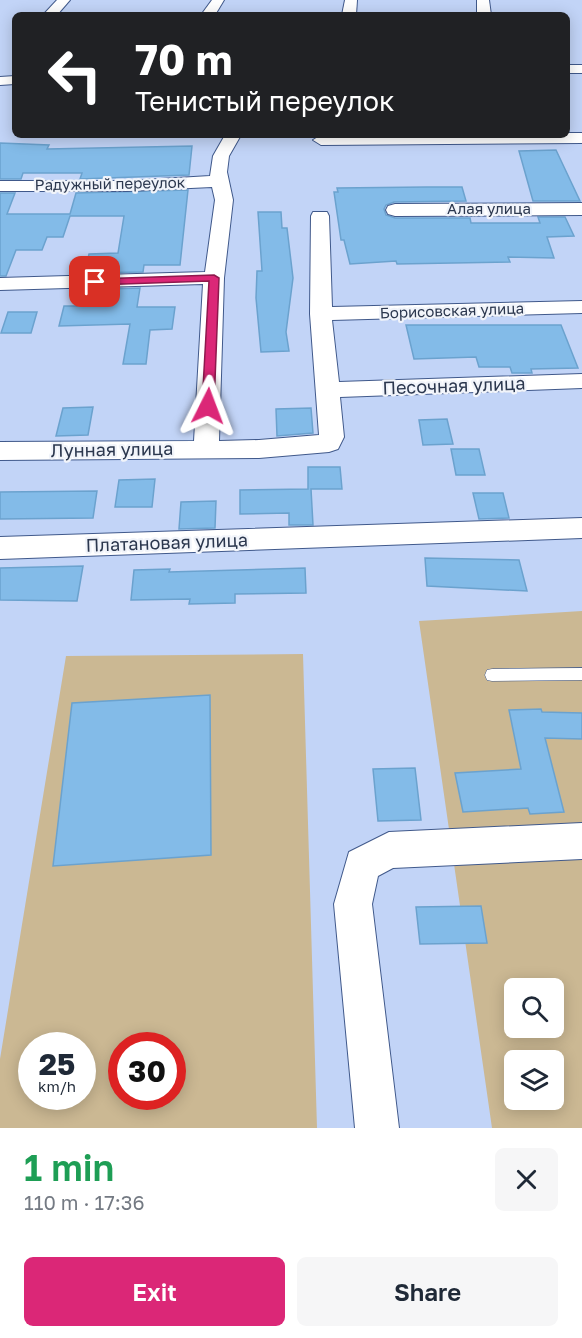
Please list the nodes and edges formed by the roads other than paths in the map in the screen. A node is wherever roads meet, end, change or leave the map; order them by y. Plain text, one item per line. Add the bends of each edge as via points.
1 (64, 0) edge
2 (53, 12) edge
3 (231, 138) edge
4 (582, 138) edge
5 (321, 140) dead end
6 (219, 181) junction
7 (0, 186) edge
8 (582, 208) edge
9 (395, 210) dead end
10 (320, 216) dead end
11 (214, 278) junction
12 (0, 284) edge
13 (582, 307) edge
14 (321, 314) junction
15 (582, 381) edge
16 (327, 390) junction
17 (206, 449) junction
18 (0, 451) edge
19 (582, 528) edge
20 (0, 548) edge
21 (582, 674) edge
22 (492, 675) dead end
23 (582, 841) edge
24 (376, 1128) edge

1 - 2 street
3 - 6 street via 222,156
4 - 5 street
6 - 7 street, Радужный переулок
6 - 11 street via 224,200
8 - 9 street, Алая улица
10 - 14 street
11 - 12 street
11 - 17 street
13 - 14 street, Борисовская улица
14 - 16 street
15 - 16 street, Песочная улица
16 - 17 street, Лунная улица via 332,436 329,443
17 - 18 street, Лунная улица
19 - 20 street, Платановая улица
21 - 22 lane
23 - 24 street via 389,850 362,865 353,904

